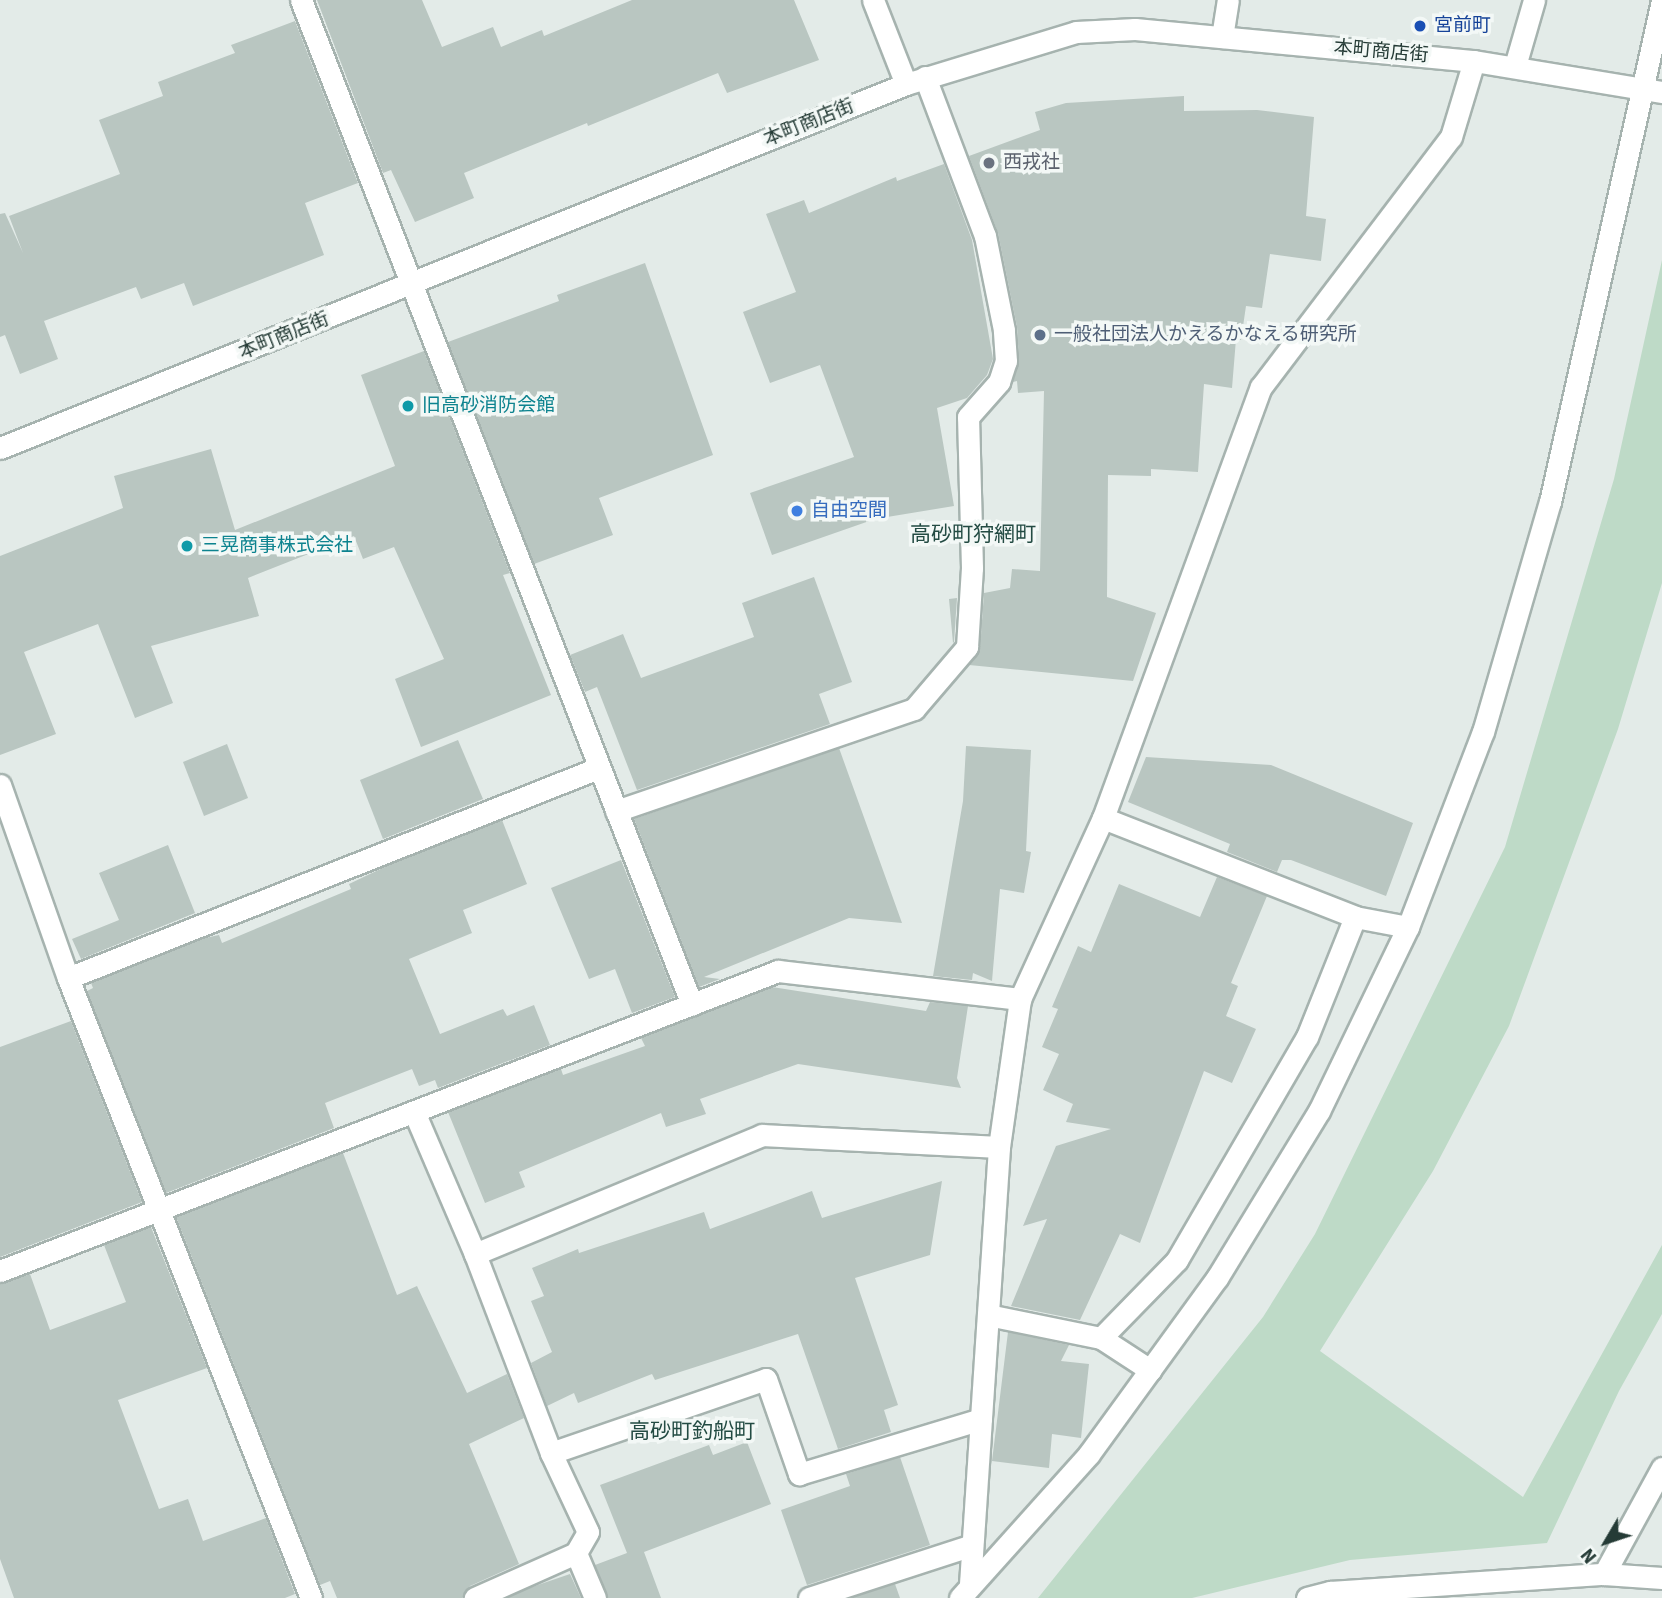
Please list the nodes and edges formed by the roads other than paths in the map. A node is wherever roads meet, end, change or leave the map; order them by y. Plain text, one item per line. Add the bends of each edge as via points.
1 (301, 0) edge
2 (873, 0) edge
3 (1228, 0) edge
4 (1534, 0) edge
5 (1662, 1) edge
6 (1222, 37) junction
7 (1474, 61) junction
8 (1515, 65) junction
9 (916, 80) junction
10 (1641, 88) junction
11 (1662, 92) edge
12 (411, 286) junction
13 (0, 449) edge
14 (598, 768) junction
15 (0, 785) edge
16 (616, 811) junction
17 (1104, 818) junction
18 (1355, 917) junction
19 (1408, 927) junction
20 (68, 978) junction
21 (1020, 999) junction
22 (692, 1005) junction
23 (415, 1114) junction
24 (999, 1147) junction
25 (157, 1209) junction
26 (475, 1254) junction
27 (0, 1271) edge
28 (988, 1315) junction
29 (1101, 1338) junction
30 (1150, 1370) junction
31 (981, 1419) junction
32 (551, 1453) junction
33 (1662, 1468) edge
34 (972, 1545) junction
35 (576, 1553) junction
36 (1604, 1574) junction
37 (1662, 1578) edge
38 (965, 1591) edge
39 (311, 1598) edge
40 (475, 1598) edge
41 (595, 1598) edge
42 (809, 1598) edge
43 (1307, 1598) edge

1 - 12 street
2 - 9 street
3 - 6 street
4 - 8 street
5 - 10 street
6 - 7 street, 本町商店街
6 - 9 street, 本町商店街 via 1135,29 1076,32
7 - 8 street, 本町商店街
7 - 17 street via 1451,137 1261,387
8 - 10 street, 本町商店街
9 - 12 street, 本町商店街
9 - 16 street via 985,236 1004,330 1006,362 999,382 968,417 972,568 967,647 914,709
10 - 11 street, 本町商店街
10 - 19 street via 1550,502 1483,732
12 - 13 street, 本町商店街
12 - 14 street
14 - 16 street
14 - 20 street
15 - 20 street
16 - 22 street
17 - 18 street
17 - 21 street
18 - 19 street
18 - 29 street via 1307,1037 1177,1260
19 - 30 street via 1319,1111 1217,1278
20 - 25 street
21 - 22 street via 778,971
21 - 24 street
22 - 23 street
23 - 25 street
23 - 26 street
24 - 26 street via 762,1136
24 - 28 street
25 - 27 street
25 - 39 street
26 - 32 street
28 - 29 street
28 - 31 street
29 - 30 street
30 - 38 street via 1089,1454
31 - 32 street via 799,1474 766,1380
31 - 34 street
32 - 35 street via 588,1532
33 - 36 street
34 - 38 street
34 - 42 street
35 - 40 street
35 - 41 street
36 - 37 street
36 - 43 street via 1330,1592

